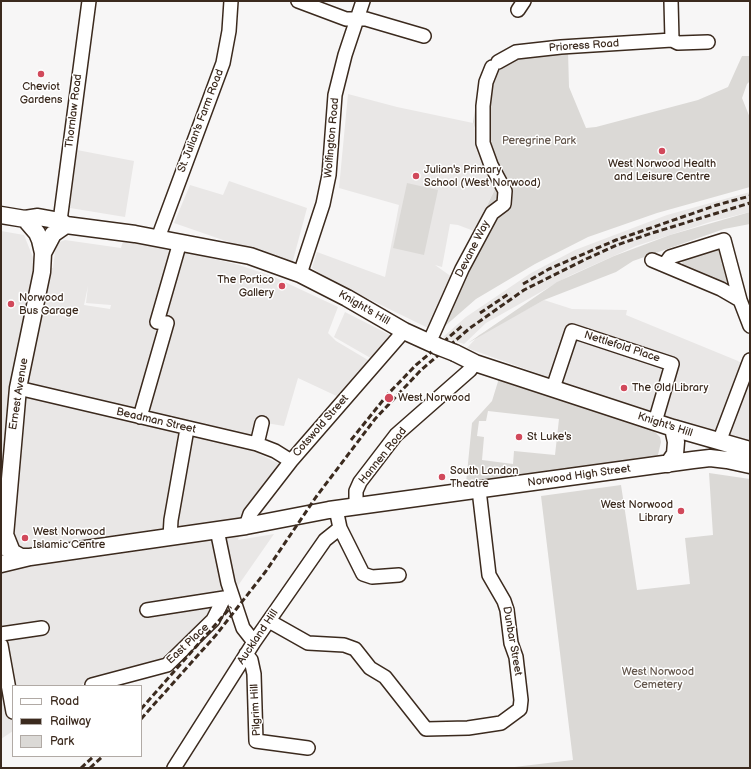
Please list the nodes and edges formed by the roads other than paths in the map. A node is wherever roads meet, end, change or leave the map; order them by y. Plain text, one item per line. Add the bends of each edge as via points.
1 (89, 1) edge
2 (231, 1) edge
3 (298, 1) edge
4 (363, 1) edge
5 (671, 1) edge
6 (358, 17) junction
7 (424, 36) dead end
8 (672, 40) junction
9 (708, 42) dead end
10 (495, 64) joint
11 (1, 215) edge
12 (25, 219) junction
13 (63, 223) junction
14 (158, 238) junction
15 (180, 242) junction
16 (43, 253) junction
17 (652, 260) dead end
18 (665, 264) junction
19 (300, 274) junction
20 (740, 300) junction
21 (750, 326) edge
22 (404, 331) junction
23 (432, 344) junction
24 (750, 360) edge
25 (475, 362) junction
26 (18, 388) junction
27 (553, 388) junction
28 (140, 417) junction
29 (655, 422) junction
30 (262, 423) dead end
31 (673, 428) junction
32 (187, 429) junction
33 (719, 442) junction
34 (257, 444) junction
35 (750, 450) edge
36 (291, 461) junction
37 (668, 464) junction
38 (750, 465) edge
39 (479, 490) junction
40 (356, 507) junction
41 (336, 509) junction
42 (246, 526) junction
43 (340, 528) junction
44 (217, 530) junction
45 (6, 537) junction
46 (170, 537) junction
47 (1, 554) edge
48 (30, 557) junction
49 (1, 564) edge
50 (399, 575) dead end
51 (228, 597) junction
52 (147, 610) dead end
53 (269, 621) junction
54 (42, 628) dead end
55 (1, 634) edge
56 (254, 642) junction
57 (1, 645) edge
58 (246, 654) junction
59 (92, 685) edge
60 (12, 706) edge
61 (308, 748) dead end
62 (174, 768) edge

1 - 13 street, Thornlaw Road
2 - 14 street, St. Julian's Farm Road via 224,58
3 - 6 street via 346,19
4 - 6 street, Wolfington Road
5 - 8 street
6 - 7 street
6 - 19 street, Wolfington Road via 336,95 329,175 323,204
8 - 9 street, Prioress Road via 678,43
8 - 10 street, Prioress Road via 516,52
10 - 23 street, Devane Way via 486,82 483,143 505,191 504,204 492,213 462,269
11 - 12 main road, Knight's Hill
12 - 13 main road, Knight's Hill via 38,217
12 - 16 main road, Ernest Avenue via 37,233
13 - 14 main road, Knight's Hill
13 - 16 main road, Ernest Avenue via 53,234
14 - 15 main road, Knight's Hill
15 - 19 main road, Knight's Hill via 250,256
15 - 28 street via 157,322 167,323
16 - 26 main road, Ernest Avenue via 42,272
17 - 18 street
18 - 20 street
18 - 20 street via 670,257 724,240
19 - 22 main road, Knight's Hill
20 - 21 street
22 - 23 main road, Knight's Hill
22 - 36 street, Cotswold Street
23 - 25 main road, Knight's Hill, bridge
24 - 33 street
25 - 27 main road, Knight's Hill
25 - 40 street, Hannen Road via 470,370 396,435 360,482 356,491
26 - 28 street, Beadman Street
26 - 45 main road, Ernest Avenue
27 - 29 main road, Knight's Hill
27 - 29 street, Nettlefold Place via 572,331 664,361 672,364
28 - 32 street, Beadman Street
29 - 31 main road, Knight's Hill
30 - 34 street
31 - 33 main road, Knight's Hill
31 - 37 main road via 676,447 675,454
32 - 34 street, Beadman Street
32 - 46 street
33 - 35 main road, Knight's Hill
34 - 36 street, Beadman Street
36 - 42 street, Cotswold Street via 250,514
37 - 38 main road, Norwood High Street via 710,458
37 - 39 main road, Norwood High Street
39 - 40 main road, Norwood High Street
39 - 53 street, Dunbar Street via 489,575 507,610 522,704 518,711 501,723 426,729 385,677 370,668 355,649 344,645 308,643
40 - 41 main road, Norwood High Street
41 - 42 main road, Norwood High Street
41 - 43 street
42 - 44 main road, Norwood High Street
43 - 50 street via 363,574 372,577
43 - 53 street, Auckland Hill via 325,540
44 - 46 main road, Norwood High Street
44 - 51 street
45 - 47 main road
45 - 48 main road via 12,552
46 - 48 main road, Norwood High Street
48 - 49 main road
51 - 52 street
51 - 56 street via 243,628
51 - 59 street, East Place via 213,620 167,665
53 - 56 street, Auckland Hill
54 - 55 street
56 - 58 street, Auckland Hill
57 - 60 street
58 - 61 street, Pilgrim Hill via 251,660 254,674 256,741
58 - 62 street, Auckland Hill

